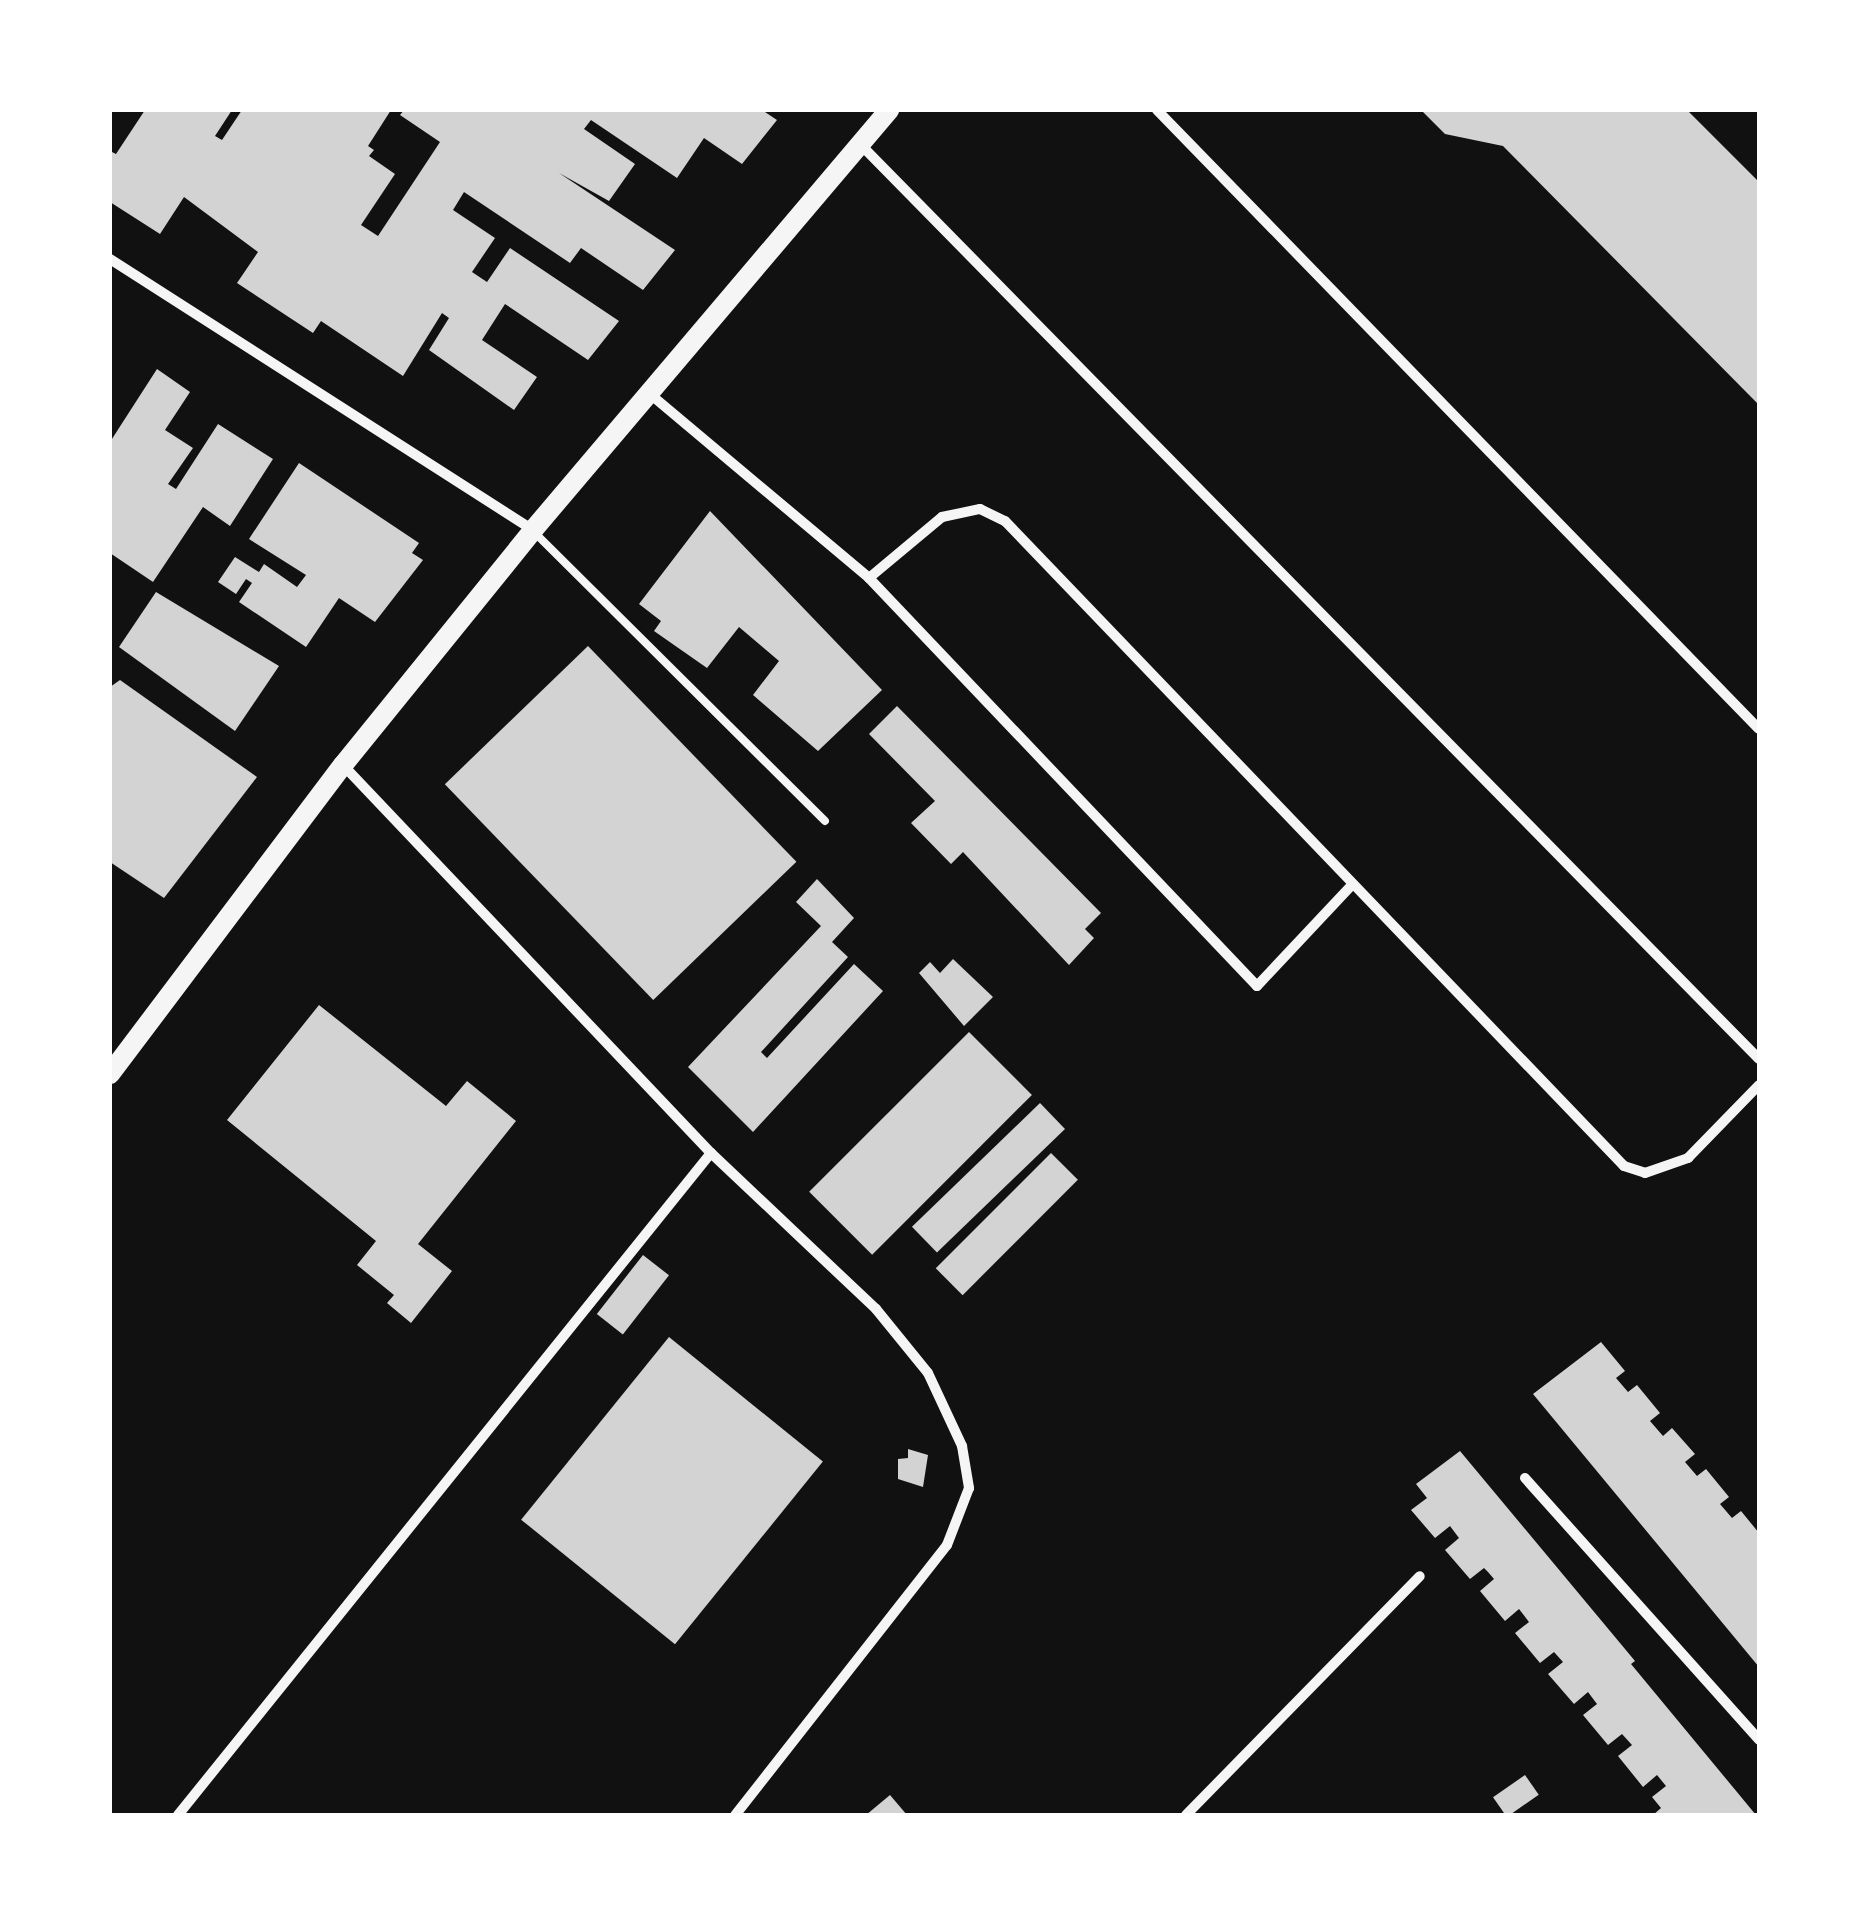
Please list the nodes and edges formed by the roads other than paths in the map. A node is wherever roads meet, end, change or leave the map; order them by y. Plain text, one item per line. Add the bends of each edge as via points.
1 (890, 110) edge
2 (1157, 110) edge
3 (862, 146) junction
4 (110, 259) edge
5 (650, 394) junction
6 (533, 530) junction
7 (869, 578) junction
8 (1759, 730) edge
9 (343, 765) junction
10 (826, 821) dead end
11 (1351, 886) junction
12 (1759, 1059) edge
13 (114, 1061) edge
14 (1759, 1085) edge
15 (711, 1153) junction
16 (1525, 1478) dead end
17 (1420, 1576) dead end
18 (1759, 1740) edge
19 (178, 1815) edge
20 (735, 1815) edge
21 (1186, 1815) edge

1 - 3 main road
2 - 8 street
3 - 5 main road
3 - 12 street
4 - 6 street
5 - 6 main road
5 - 7 street
6 - 9 main road
6 - 10 lane
7 - 11 street via 942,517 980,509 1005,521
7 - 11 street via 1257,986
9 - 13 main road
9 - 15 street
11 - 14 street via 1624,1166 1646,1173 1688,1158
15 - 19 street
15 - 20 street via 876,1308 928,1373 962,1446 969,1488 948,1545 918,1588
16 - 18 street
17 - 21 street

